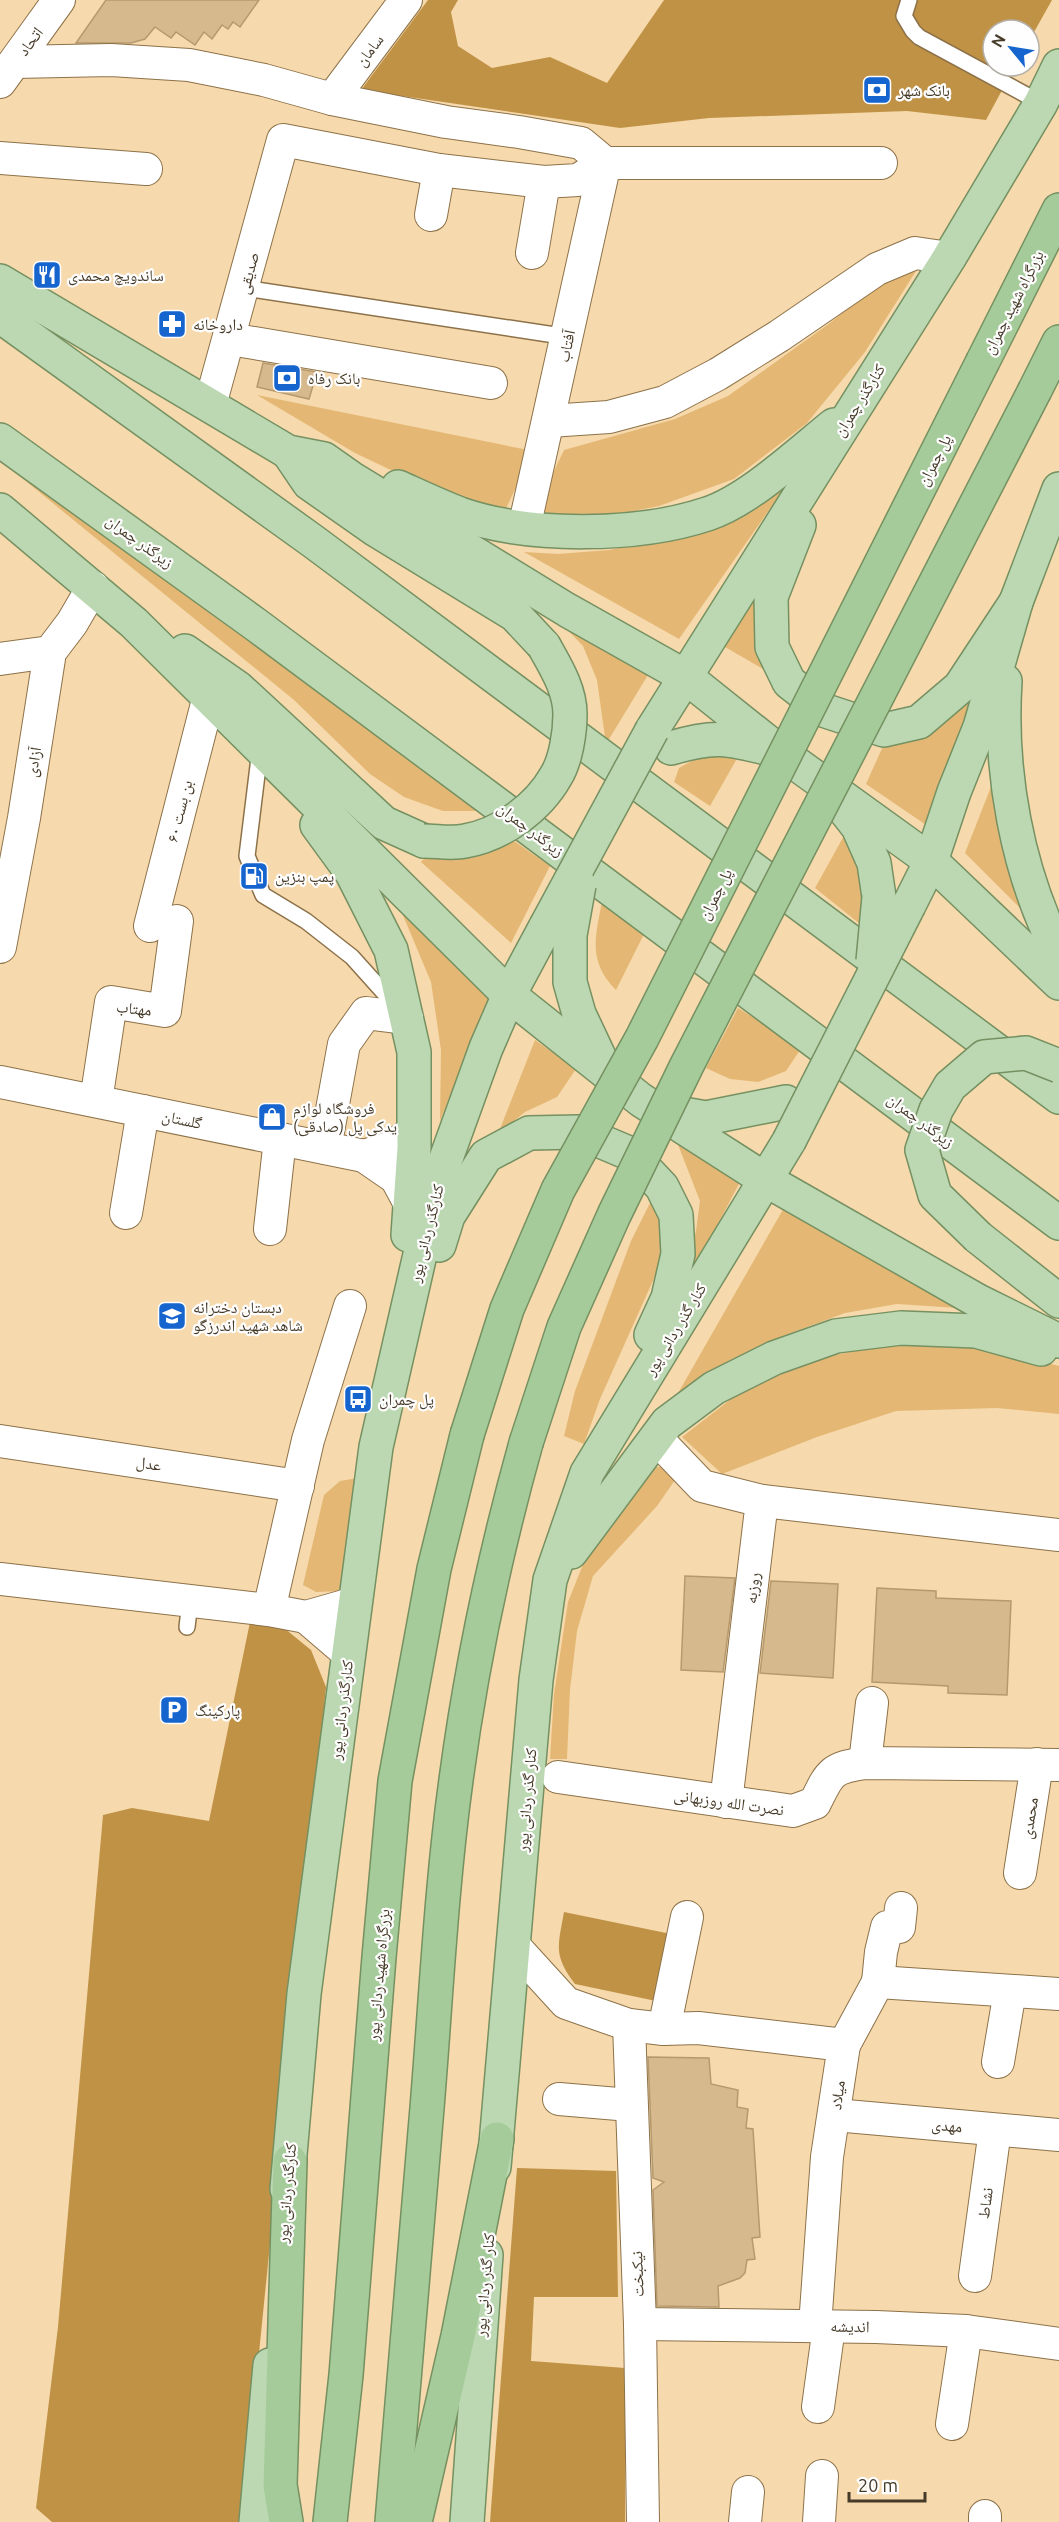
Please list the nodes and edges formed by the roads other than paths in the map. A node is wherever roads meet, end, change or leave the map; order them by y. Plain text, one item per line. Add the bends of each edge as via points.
1 (60, 0) edge
2 (406, 0) edge
3 (909, 0) edge
4 (1059, 66) edge
5 (7, 72) edge
6 (332, 99) junction
7 (1041, 103) junction
8 (0, 158) edge
9 (605, 163) junction
10 (881, 163) dead end
11 (146, 169) dead end
12 (439, 171) junction
13 (544, 182) junction
14 (1059, 210) edge
15 (431, 215) dead end
16 (532, 253) dead end
17 (949, 258) junction
18 (0, 281) edge
19 (244, 288) junction
20 (0, 316) edge
21 (568, 338) junction
22 (230, 339) junction
23 (1059, 342) edge
24 (984, 361) joint
25 (491, 383) dead end
26 (210, 405) junction
27 (854, 409) junction
28 (549, 421) junction
29 (0, 440) edge
30 (288, 452) junction
31 (351, 478) junction
32 (1059, 489) edge
33 (0, 510) edge
34 (524, 528) junction
35 (93, 587) junction
36 (1016, 602) junction
37 (50, 652) junction
38 (0, 659) edge
39 (686, 677) junction
40 (209, 696) junction
41 (662, 739) junction
42 (260, 747) junction
43 (780, 752) junction
44 (826, 784) junction
45 (931, 861) junction
46 (894, 901) junction
47 (163, 923) joint
48 (558, 931) junction
49 (0, 947) edge
50 (1059, 953) edge
51 (1059, 983) edge
52 (509, 994) junction
53 (407, 1018) junction
54 (837, 1048) junction
55 (1059, 1066) edge
56 (608, 1074) junction
57 (0, 1082) edge
58 (1059, 1097) edge
59 (96, 1101) junction
60 (655, 1109) junction
61 (143, 1111) junction
62 (414, 1131) junction
63 (280, 1139) junction
64 (325, 1148) junction
65 (364, 1156) junction
66 (766, 1180) junction
67 (410, 1204) junction
68 (126, 1213) dead end
69 (1059, 1223) edge
70 (270, 1229) dead end
71 (1059, 1301) edge
72 (350, 1306) dead end
73 (1059, 1341) edge
74 (1059, 1355) edge
75 (467, 1435) joint
76 (656, 1438) junction
77 (0, 1441) edge
78 (376, 1448) junction
79 (587, 1473) junction
80 (298, 1486) junction
81 (762, 1501) junction
82 (1059, 1535) edge
83 (0, 1579) edge
84 (550, 1580) junction
85 (355, 1603) junction
86 (269, 1610) junction
87 (306, 1617) junction
88 (348, 1653) junction
89 (872, 1702) dead end
90 (865, 1763) junction
91 (1048, 1764) edge
92 (558, 1777) dead end
93 (726, 1802) junction
94 (1020, 1873) dead end
95 (901, 1908) dead end
96 (687, 1917) dead end
97 (514, 1946) junction
98 (878, 1982) junction
99 (1010, 1991) junction
100 (1059, 1994) edge
101 (629, 2025) junction
102 (664, 2029) junction
103 (844, 2045) junction
104 (998, 2062) dead end
105 (559, 2099) dead end
106 (630, 2105) junction
107 (835, 2115) junction
108 (995, 2130) junction
109 (1059, 2135) edge
110 (497, 2139) junction
111 (290, 2161) junction
112 (975, 2276) dead end
113 (640, 2324) junction
114 (814, 2326) junction
115 (966, 2331) junction
116 (1059, 2344) edge
117 (818, 2407) dead end
118 (952, 2424) dead end
119 (822, 2476) dead end
120 (256, 2522) edge
121 (286, 2522) edge
122 (330, 2522) edge
123 (392, 2522) edge
124 (416, 2522) edge
125 (466, 2522) edge
126 (643, 2522) edge
127 (819, 2522) edge

1 - 5 street, اتحاد
2 - 6 street, سامان
3 - 7 lane via 904,16 919,38
4 - 7 main road, کنارگذر چمران
5 - 6 street via 111,60 189,65
6 - 9 street via 581,143
7 - 17 main road, کنارگذر چمران
8 - 11 street
9 - 10 street
9 - 13 street via 578,180
9 - 21 street, آفتاب
12 - 13 street
12 - 15 street
12 - 19 street, صدیقی via 284,140
13 - 16 street
14 - 24 highway, بزرگراه شهید چمران
17 - 27 main road, کنارگذر چمران
17 - 28 street via 915,253 877,268 779,336 665,402 609,417
18 - 26 main road
19 - 21 lane
19 - 22 street, صدیقی
20 - 58 main road via 315,542
21 - 28 street, آفتاب
22 - 25 street
22 - 26 street, صدیقی
23 - 123 highway, bridge via 687,1065 614,1215 564,1327 525,1443 482,1626 456,1782
24 - 75 highway, پل چمران, bridge via 648,1028 558,1190 507,1309
26 - 30 main road
27 - 34 main road via 752,490 708,514 584,532
27 - 36 main road via 795,532 771,597 772,647 789,682 826,711 884,730 919,722 960,687
27 - 39 main road, کنارگذر چمران
28 - 34 street, آفتاب
29 - 69 main road, زیرگذر چمران via 255,624
30 - 31 main road via 324,459
30 - 35 main road, bridge via 309,483 376,530 515,615 544,646 562,678 570,712 557,776 532,807 500,830 464,842 424,841 384,823 238,688
31 - 34 main road via 391,484 461,514
31 - 39 main road via 567,610
32 - 36 main road
33 - 35 main road
35 - 37 street, آزادی
35 - 40 main road
36 - 45 main road via 980,728
36 - 50 main road via 1005,683 1006,782 1037,906
37 - 38 street
37 - 49 street, آزادی
39 - 41 main road, کنارگذر چمران
39 - 43 main road
40 - 42 main road
40 - 47 street, بن بست ۶۰
41 - 43 main road via 733,740
41 - 48 main road, کنارگذر چمران, bridge via 607,814 584,856
42 - 52 main road
42 - 53 main road via 352,873 391,951
42 - 53 lane via 247,856 263,895 306,921 352,957
43 - 44 main road
44 - 45 main road
44 - 46 main road via 858,827
45 - 46 main road
45 - 51 main road
46 - 54 main road, کنار گذر ردانی پور, bridge via 871,981
47 - 59 street, مهتاب via 165,1011 111,1002
48 - 52 main road, کنارگذر ردانی پور
48 - 56 main road via 579,1014
52 - 56 main road
52 - 78 main road, کنارگذر ردانی پور via 435,1189
53 - 62 main road via 414,1052
53 - 64 street via 366,1013 344,1044
54 - 60 main road, bridge via 786,1102 706,1118
54 - 66 main road, کنار گذر ردانی پور, bridge
55 - 71 main road, bridge via 1026,1053 984,1057 950,1086 936,1110 922,1150 935,1195 978,1237
56 - 60 main road
57 - 59 street, گلستان
59 - 61 street, گلستان
60 - 66 main road
61 - 63 street, گلستان
61 - 68 street
62 - 65 street via 392,1147
62 - 67 main road
63 - 64 street, گلستان
63 - 70 street
64 - 65 street, گلستان
65 - 67 street via 396,1178
66 - 73 main road via 978,1301
66 - 79 main road, کنار گذر ردانی پور
67 - 78 main road via 406,1260 382,1381
72 - 80 street via 308,1440
74 - 76 main road via 976,1331 901,1328 836,1336 774,1358 714,1388 667,1423
75 - 122 highway, بزرگراه شهید ردانی پور via 434,1569 395,1781 346,2375
76 - 81 street via 702,1486
76 - 84 main road
77 - 80 street, عدل
78 - 79 main road via 448,1216 486,1156 529,1133 579,1132 631,1154 662,1187 675,1215 678,1254 668,1298
78 - 85 main road, کنارگذر ردانی پور
79 - 84 main road, کنار گذر ردانی پور
80 - 86 street
81 - 82 street
81 - 93 street, روزبه
83 - 86 street via 189,1614
84 - 97 main road, کنار گذر ردانی پور via 536,1680
85 - 87 street
85 - 88 main road, کنارگذر ردانی پور
86 - 87 street
87 - 88 street
88 - 111 main road, کنارگذر ردانی پور via 304,1994
89 - 90 street
90 - 91 street, نصرت الله روزبهانی
90 - 93 street, نصرت الله روزبهانی via 839,1767 815,1803 793,1811
91 - 94 street, محمدی
92 - 93 street, نصرت الله روزبهانی
95 - 98 street via 899,1927 887,1927
96 - 102 street
97 - 101 street via 566,2003
97 - 110 main road, کنار گذر ردانی پور
98 - 99 street
98 - 103 street
99 - 100 street
99 - 104 street
101 - 102 street
101 - 106 street, نیکبخت
102 - 103 street via 698,2028
103 - 107 street, میلاد
105 - 106 street
106 - 113 street, نیکبخت
107 - 108 street, مهدی
107 - 114 street, میلاد via 827,2157
108 - 109 street, مهدی
108 - 112 street, نشاط
110 - 124 highway
110 - 125 main road, کنار گذر ردانی پور
111 - 120 main road, کنارگذر ردانی پور
111 - 121 highway via 280,2485
113 - 114 street, اندیشه
113 - 126 street, نیکبخت
114 - 115 street, اندیشه
114 - 117 street via 828,2334
115 - 116 street, اندیشه
115 - 118 street
119 - 127 street

